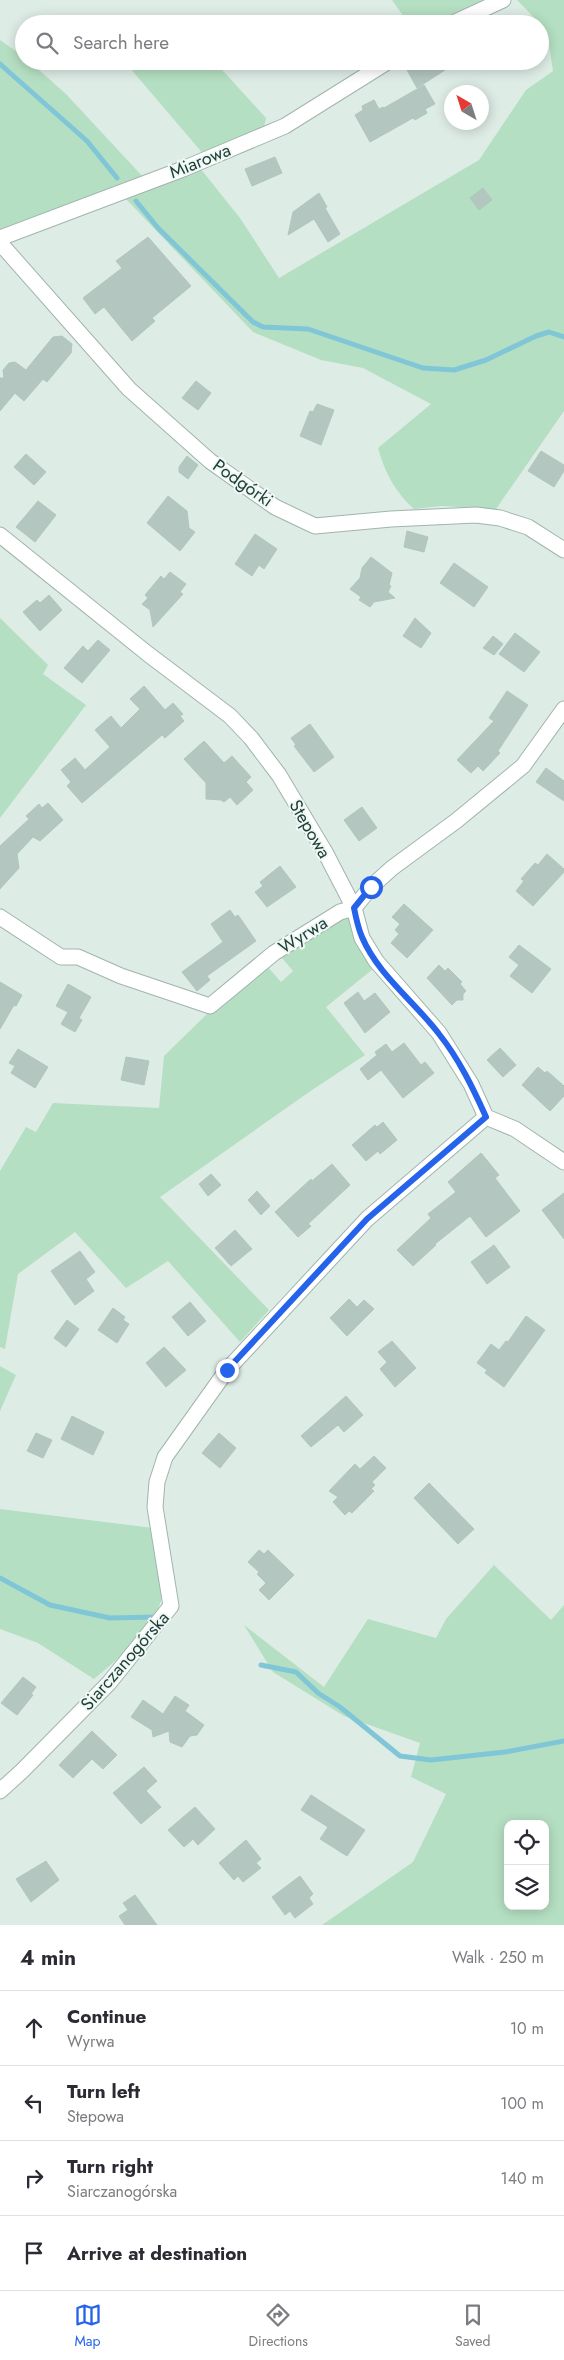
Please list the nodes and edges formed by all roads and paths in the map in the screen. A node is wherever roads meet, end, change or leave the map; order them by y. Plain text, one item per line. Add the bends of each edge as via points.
1 (503, 0) edge
2 (470, 15) edge
3 (375, 70) edge
4 (0, 238) edge
5 (0, 243) edge
6 (0, 535) edge
7 (564, 550) edge
8 (564, 709) edge
9 (354, 908) junction
10 (0, 917) edge
11 (486, 1117) junction
12 (564, 1162) edge
13 (0, 1791) edge

1 - 2 street
3 - 4 street, Miarowa via 285,126 183,169
5 - 7 street, Podgórki via 129,389 210,461 275,507 315,526 476,515 500,518 528,527
6 - 9 street, Stepowa via 230,716 251,738 278,775 325,852
8 - 9 street, Wyrwa via 523,766 392,868
9 - 10 street, Wyrwa via 340,912 274,953 210,1006 121,976 78,957 61,957
9 - 11 street, Stepowa via 362,938 376,961 439,1033 471,1084
11 - 12 street via 515,1129
11 - 13 street, Siarczanogórska via 367,1219 221,1378 164,1457 155,1507 172,1606 109,1683

